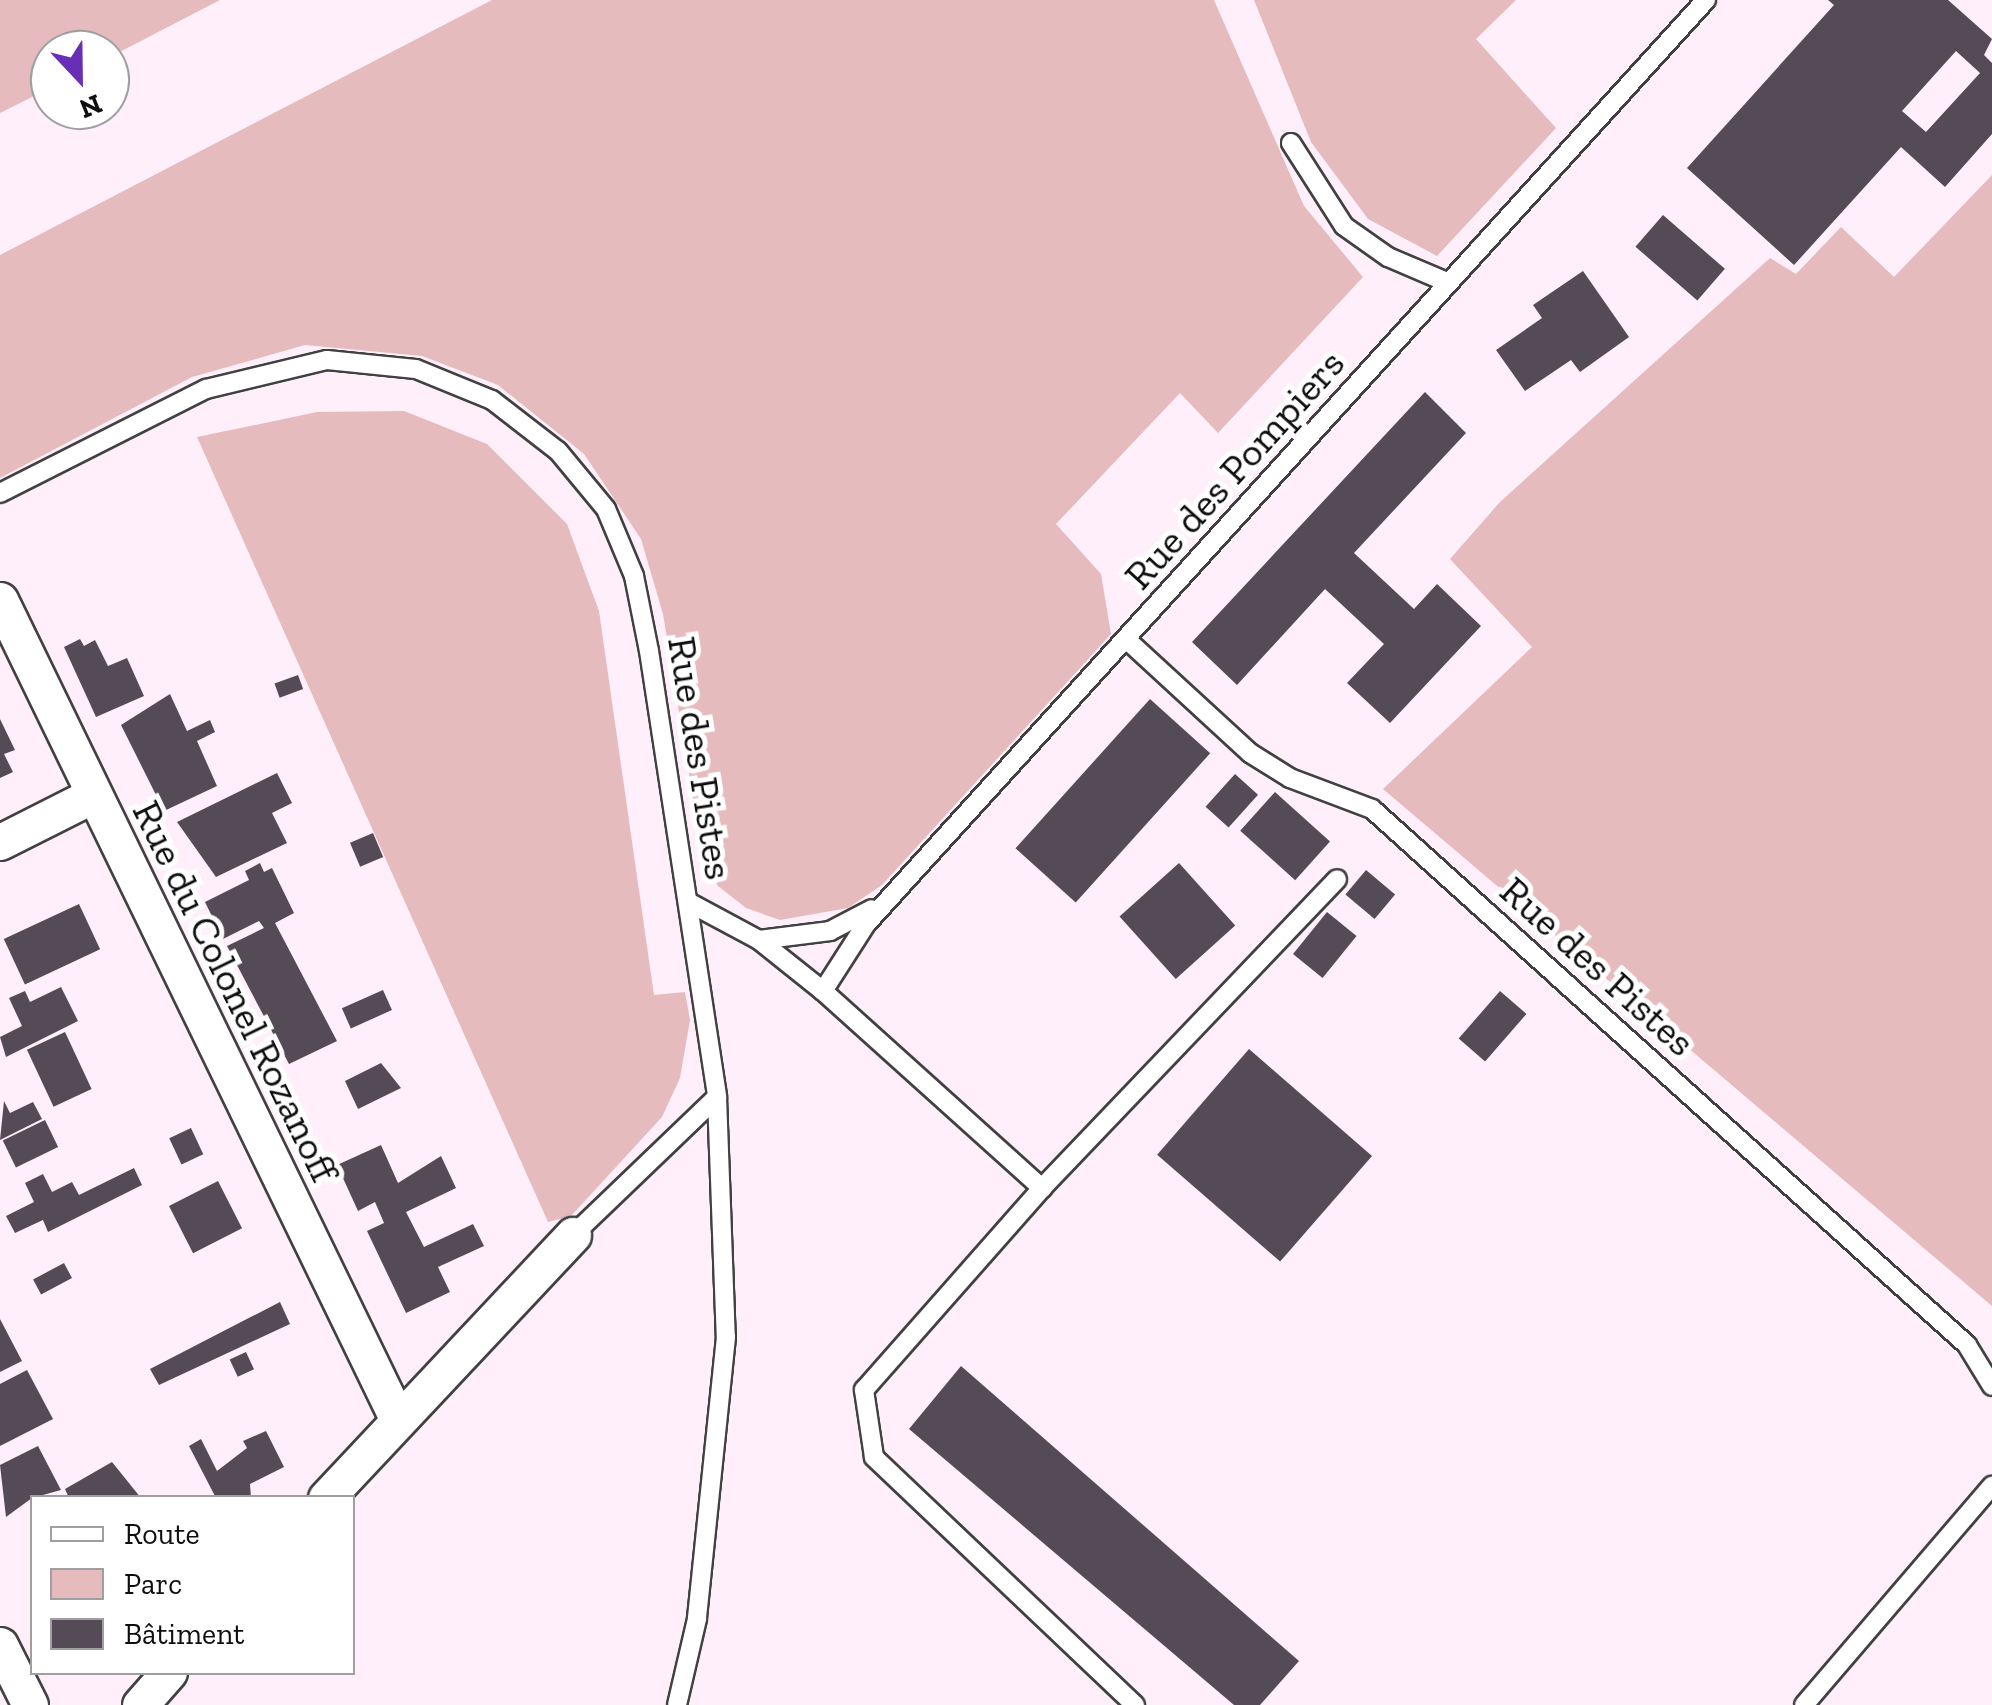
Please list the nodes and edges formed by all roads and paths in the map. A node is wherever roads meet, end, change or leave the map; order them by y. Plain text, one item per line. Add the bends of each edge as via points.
1 (1706, 0) edge
2 (1291, 142) dead end
3 (1450, 283) junction
4 (0, 494) edge
5 (0, 600) edge
6 (1126, 639) junction
7 (93, 795) junction
8 (0, 842) edge
9 (1337, 879) dead end
10 (895, 895) junction
11 (690, 903) junction
12 (759, 940) junction
13 (823, 991) junction
14 (717, 1097) junction
15 (1042, 1188) junction
16 (573, 1235) joint
17 (1992, 1386) edge
18 (396, 1418) junction
19 (1992, 1486) edge
20 (329, 1495) edge
21 (0, 1645) edge
22 (167, 1675) edge
23 (30, 1705) edge
24 (140, 1705) edge
25 (677, 1705) edge
26 (1136, 1705) edge
27 (1804, 1705) edge

1 - 3 lane, Rue des Pompiers
2 - 3 lane via 1344,226 1388,257
3 - 6 lane, Rue des Pompiers
4 - 11 lane, Rue des Pistes via 206,388 327,360 416,369 492,400 558,450 606,509 634,576
5 - 7 street, Rue du Colonel Rozanoff
6 - 10 lane, Rue des Pompiers
6 - 17 lane, Rue des Pistes via 1250,753 1290,778 1372,809 1967,1345
7 - 8 street
7 - 18 street, Rue du Colonel Rozanoff
9 - 15 lane
10 - 12 lane via 830,930
10 - 13 lane, Rue des Pompiers
11 - 12 lane
11 - 14 lane, Rue des Pistes
12 - 13 lane
13 - 15 lane
14 - 16 lane
14 - 25 lane, Rue des Pistes via 726,1338 696,1619
15 - 26 lane via 864,1390 866,1438 874,1457 975,1560
16 - 18 street
18 - 20 street
19 - 27 lane
21 - 23 street
22 - 24 street

